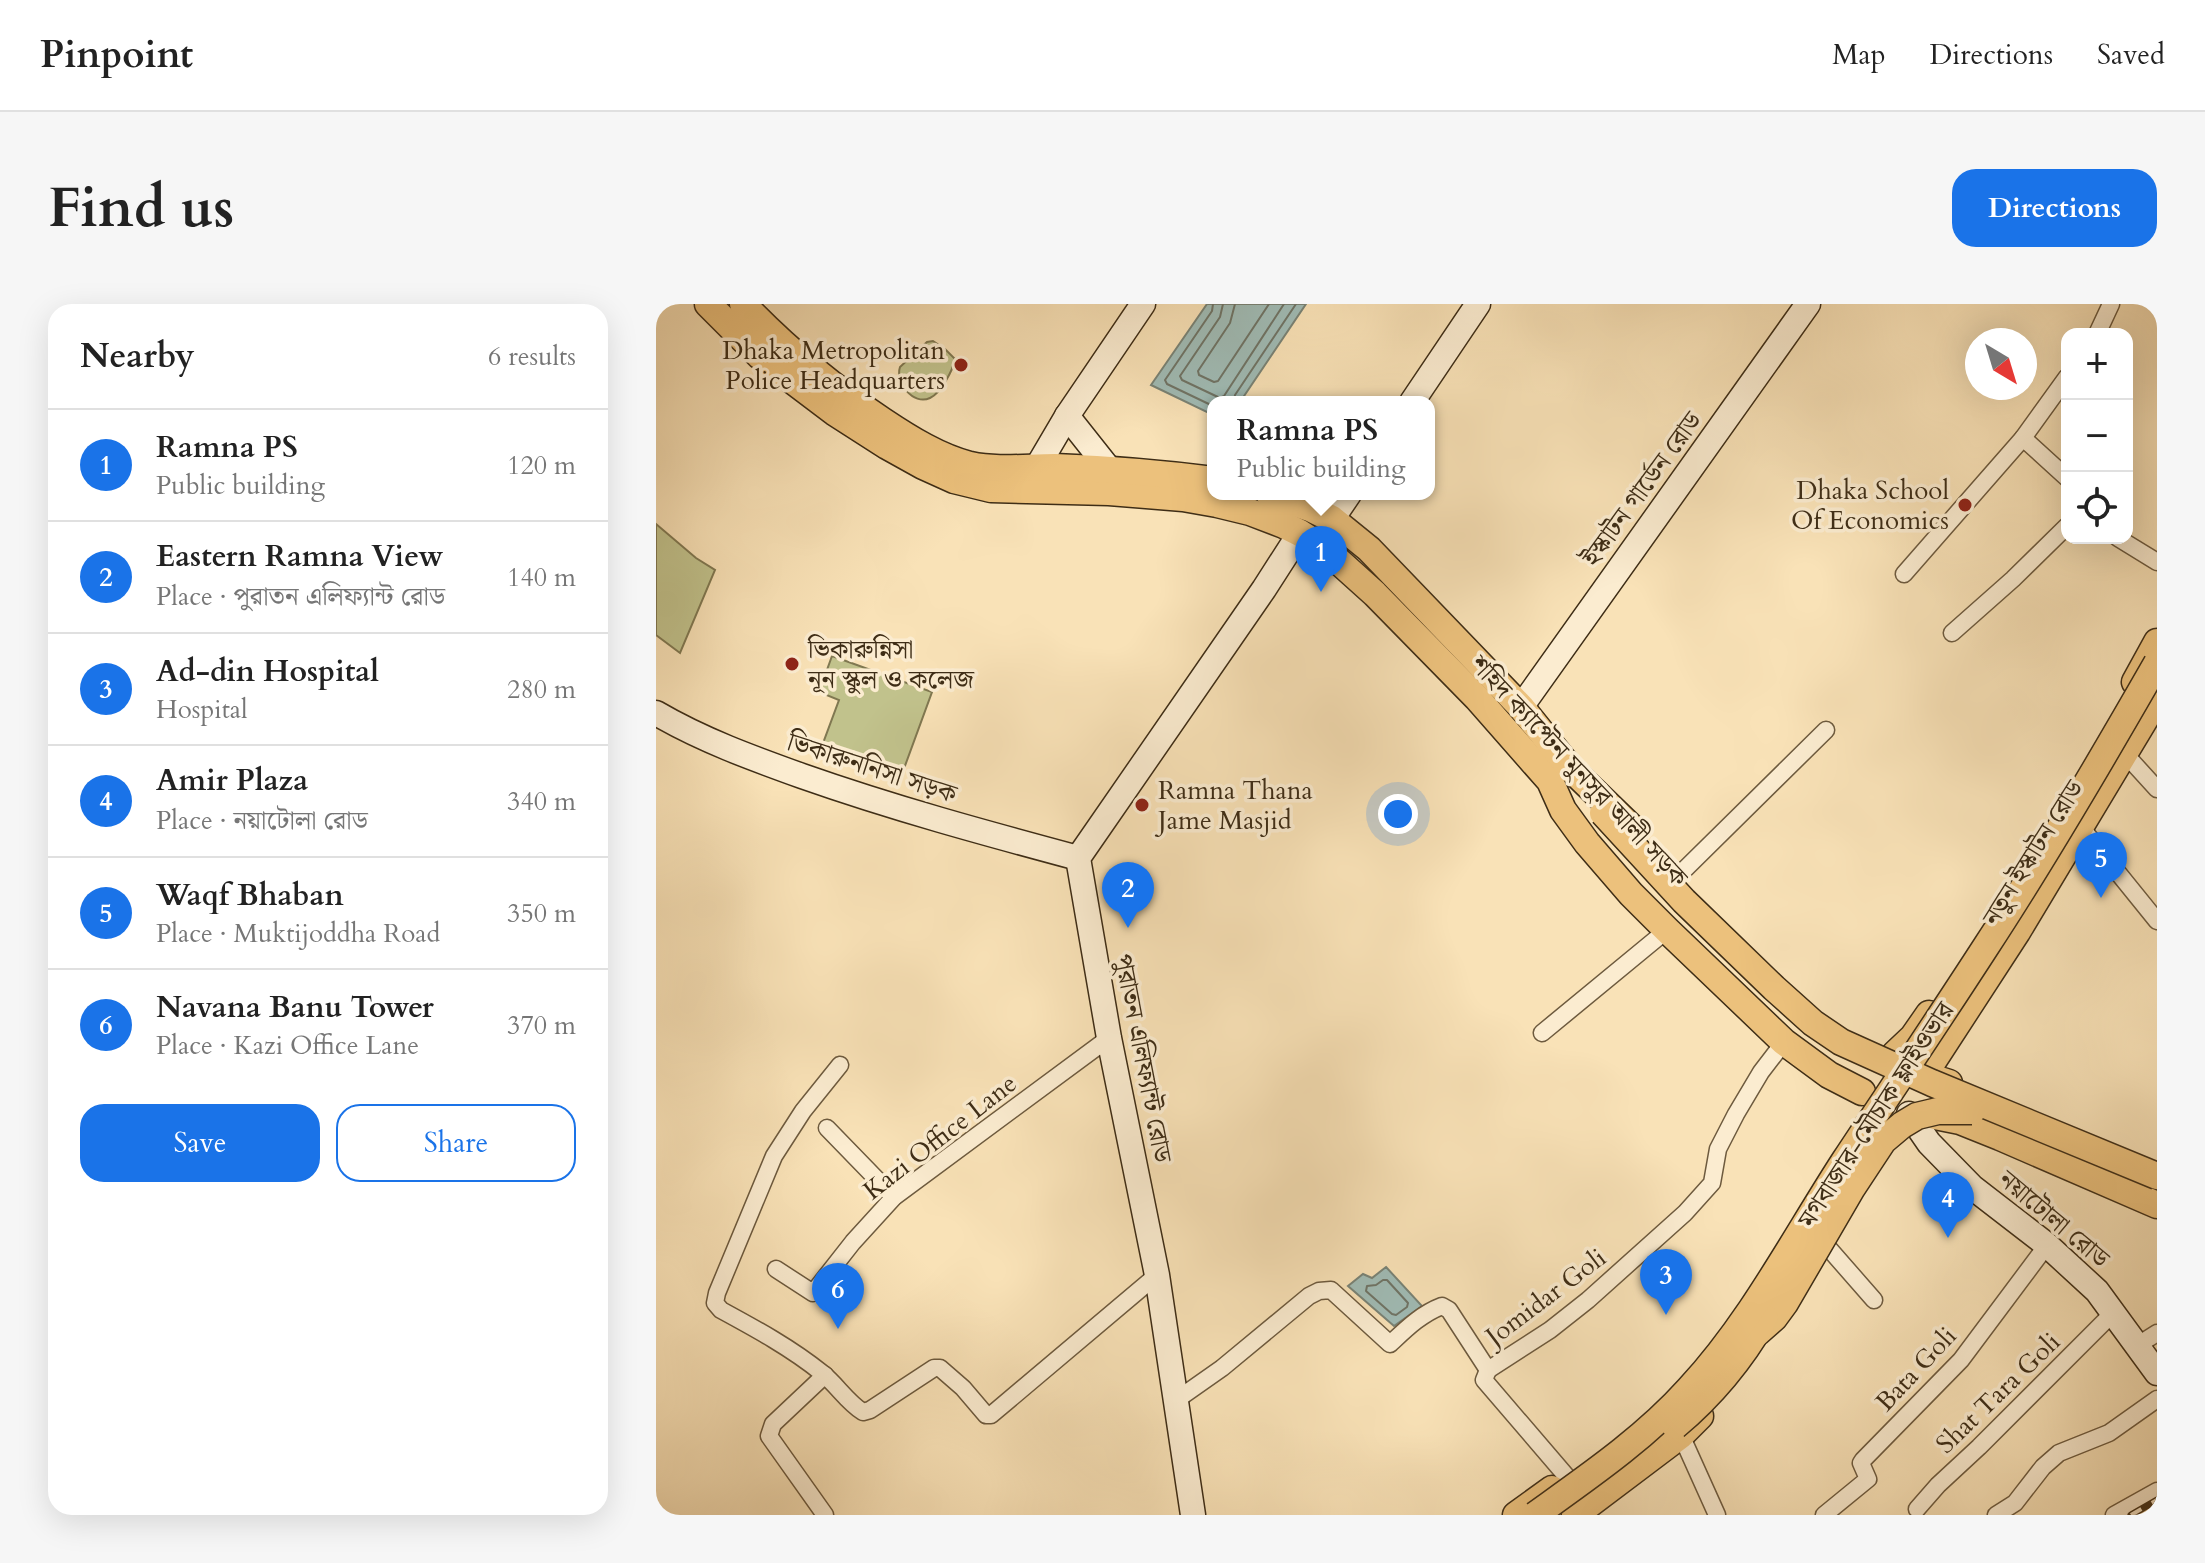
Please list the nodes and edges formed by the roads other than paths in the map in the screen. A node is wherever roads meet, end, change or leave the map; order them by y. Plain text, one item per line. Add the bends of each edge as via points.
1 (708, 304) edge
2 (743, 304) edge
3 (1143, 304) edge
4 (1478, 304) edge
5 (1808, 304) edge
6 (2111, 304) edge
7 (2100, 328) edge
8 (2061, 385) edge
9 (1416, 396) edge
10 (840, 404) junction
11 (1067, 416) junction
12 (2023, 438) junction
13 (1109, 469) junction
14 (2061, 473) edge
15 (1035, 478) junction
16 (1207, 479) edge
17 (1286, 500) edge
18 (1345, 500) edge
19 (1332, 519) junction
20 (2061, 532) edge
21 (1300, 533) junction
22 (2128, 544) edge
23 (2157, 562) edge
24 (1904, 574) dead end
25 (1952, 633) dead end
26 (2157, 642) edge
27 (2157, 663) edge
28 (2157, 682) edge
29 (2157, 699) edge
30 (1521, 707) junction
31 (656, 713) edge
32 (1826, 730) dead end
33 (2103, 738) junction
34 (2125, 754) junction
35 (1560, 774) junction
36 (2157, 789) edge
37 (1597, 818) junction
38 (2081, 827) junction
39 (1078, 858) junction
40 (1677, 877) junction
41 (2157, 921) edge
42 (1667, 930) junction
43 (1811, 1010) junction
44 (1542, 1033) dead end
45 (1109, 1038) junction
46 (1784, 1042) junction
47 (1890, 1054) junction
48 (840, 1065) dead end
49 (1936, 1070) junction
50 (1864, 1097) junction
51 (1972, 1111) junction
52 (1908, 1114) junction
53 (827, 1128) dead end
54 (2157, 1167) edge
55 (2157, 1176) edge
56 (2157, 1192) edge
57 (894, 1197) junction
58 (2157, 1205) edge
59 (1825, 1244) junction
60 (2047, 1245) junction
61 (776, 1269) dead end
62 (1157, 1275) junction
63 (1874, 1300) dead end
64 (2114, 1312) junction
65 (1755, 1336) junction
66 (2147, 1339) edge
67 (1488, 1370) junction
68 (2157, 1373) edge
69 (825, 1375) junction
70 (2157, 1399) edge
71 (1175, 1401) junction
72 (1681, 1435) junction
73 (1591, 1460) junction
74 (1613, 1487) junction
75 (2157, 1491) edge
76 (1558, 1494) edge
77 (1917, 1509) dead end
78 (825, 1515) edge
79 (1193, 1515) edge
80 (1516, 1515) edge
81 (1535, 1515) edge
82 (1568, 1515) edge
83 (1575, 1515) edge
84 (1717, 1515) edge
85 (1824, 1515) edge
86 (1996, 1515) edge
87 (2114, 1515) edge

1 - 10 main road, শহিদ ক্যাপ্টেন মুনসুর আলী সড়ক via 760,356
2 - 10 main road, শহিদ ক্যাপ্টেন মুনসুর আলী সড়ক
3 - 11 street
4 - 9 street
5 - 30 street, ইস্কাটন গার্ডেন রোড
6 - 7 street
8 - 12 street
10 - 15 main road, শহিদ ক্যাপ্টেন মুনসুর আলী সড়ক via 948,458
11 - 13 street
11 - 15 street
12 - 14 street
12 - 24 street
13 - 15 main road, শহিদ ক্যাপ্টেন মুনসুর আলী সড়ক
13 - 16 main road, শহিদ ক্যাপ্টেন মুনসুর আলী সড়ক
15 - 21 main road, শহিদ ক্যাপ্টেন মুনসুর আলী সড়ক via 1183,498 1250,512
17 - 19 main road, শহিদ ক্যাপ্টেন মুনসুর আলী সড়ক
18 - 19 street
19 - 30 main road, শহিদ ক্যাপ্টেন মুনসুর আলী সড়ক via 1369,549
20 - 25 street
21 - 35 main road, শহিদ ক্যাপ্টেন মুনসুর আলী সড়ক via 1336,558
21 - 39 street
22 - 23 street
26 - 33 main road, নতুন ইস্কাটন রোড
27 - 81 main road, মগবাজার-মৌচাক ফ্লাইওভার, bridge via 1987,945 1725,1347 1654,1423
28 - 65 main road, bridge via 2004,942 1893,1110
29 - 34 main road, নতুন ইস্কাটন রোড
30 - 35 main road, শহিদ ক্যাপ্টেন মুনসুর আলী সড়ক
31 - 39 street, ভিকারুননিসা সড়ক via 748,756 884,804
32 - 40 street
33 - 34 main road
33 - 47 main road, নতুন ইস্কাটন রোড via 1990,924 1919,1029
34 - 36 street
34 - 38 main road, নতুন ইস্কাটন রোড
35 - 37 main road
35 - 40 main road, শহিদ ক্যাপ্টেন মুনসুর আলী সড়ক via 1621,816
35 - 42 main road, শহিদ ক্যাপ্টেন মুনসুর আলী সড়ক via 1563,810
37 - 51 main road, bridge via 1673,910 1804,1034 1857,1069
37 - 55 main road, bridge via 1831,1036
38 - 41 street
38 - 49 main road, নতুন ইস্কাটন রোড
39 - 45 street, পুরাতন এলিফ্যান্ট রোড
40 - 43 main road, শহিদ ক্যাপ্টেন মুনসুর আলী সড়ক
42 - 44 street
42 - 46 main road, শহিদ ক্যাপ্টেন মুনসুর আলী সড়ক
43 - 46 main road
43 - 47 main road, শহিদ ক্যাপ্টেন মুনসুর আলী সড়ক via 1856,1042
45 - 57 street, Kazi Office Lane
45 - 62 street, পুরাতন এলিফ্যান্ট রোড
46 - 50 main road, শহিদ ক্যাপ্টেন মুনসুর আলী সড়ক
46 - 67 street, Jomidar Goli via 1718,1149 1712,1183 1685,1213 1588,1300
47 - 49 main road
47 - 50 main road via 1864,1073
48 - 69 street via 774,1156 715,1303
49 - 52 main road via 1923,1099
49 - 54 main road
50 - 52 main road via 1883,1116
50 - 73 main road via 1736,1315 1700,1364 1649,1415
51 - 56 main road
51 - 65 main road, bridge via 1917,1116 1883,1141 1785,1303
52 - 58 main road via 1960,1121
52 - 59 main road
52 - 60 street, নয়াটোলা রোড via 1972,1187
53 - 57 street
57 - 61 street, Kazi Office Lane via 813,1293
59 - 63 street
59 - 72 main road via 1781,1319
60 - 64 street, নয়াটোলা রোড
60 - 85 street, Bata Goli via 1961,1360 1863,1460 1868,1479
62 - 69 street via 991,1415 940,1368 863,1412
62 - 71 street, পুরাতন এলিফ্যান্ট রোড
64 - 66 street, নয়াটোলা রোড
64 - 77 street, Shat Tara Goli
65 - 76 main road, bridge via 1723,1380 1687,1416 1637,1456
66 - 68 street, নয়াটোলা রোড
67 - 71 street, Jomidar Goli via 1442,1306 1413,1322 1390,1344 1331,1290 1319,1291
67 - 76 street via 1484,1380
69 - 78 street via 773,1424 769,1436
70 - 86 street via 2109,1433 2059,1453 2015,1503
71 - 79 street, পুরাতন এলিফ্যান্ট রোড
72 - 74 main road
72 - 84 street
73 - 74 main road
73 - 76 main road
74 - 83 main road
75 - 87 street
76 - 80 main road
76 - 82 main road

